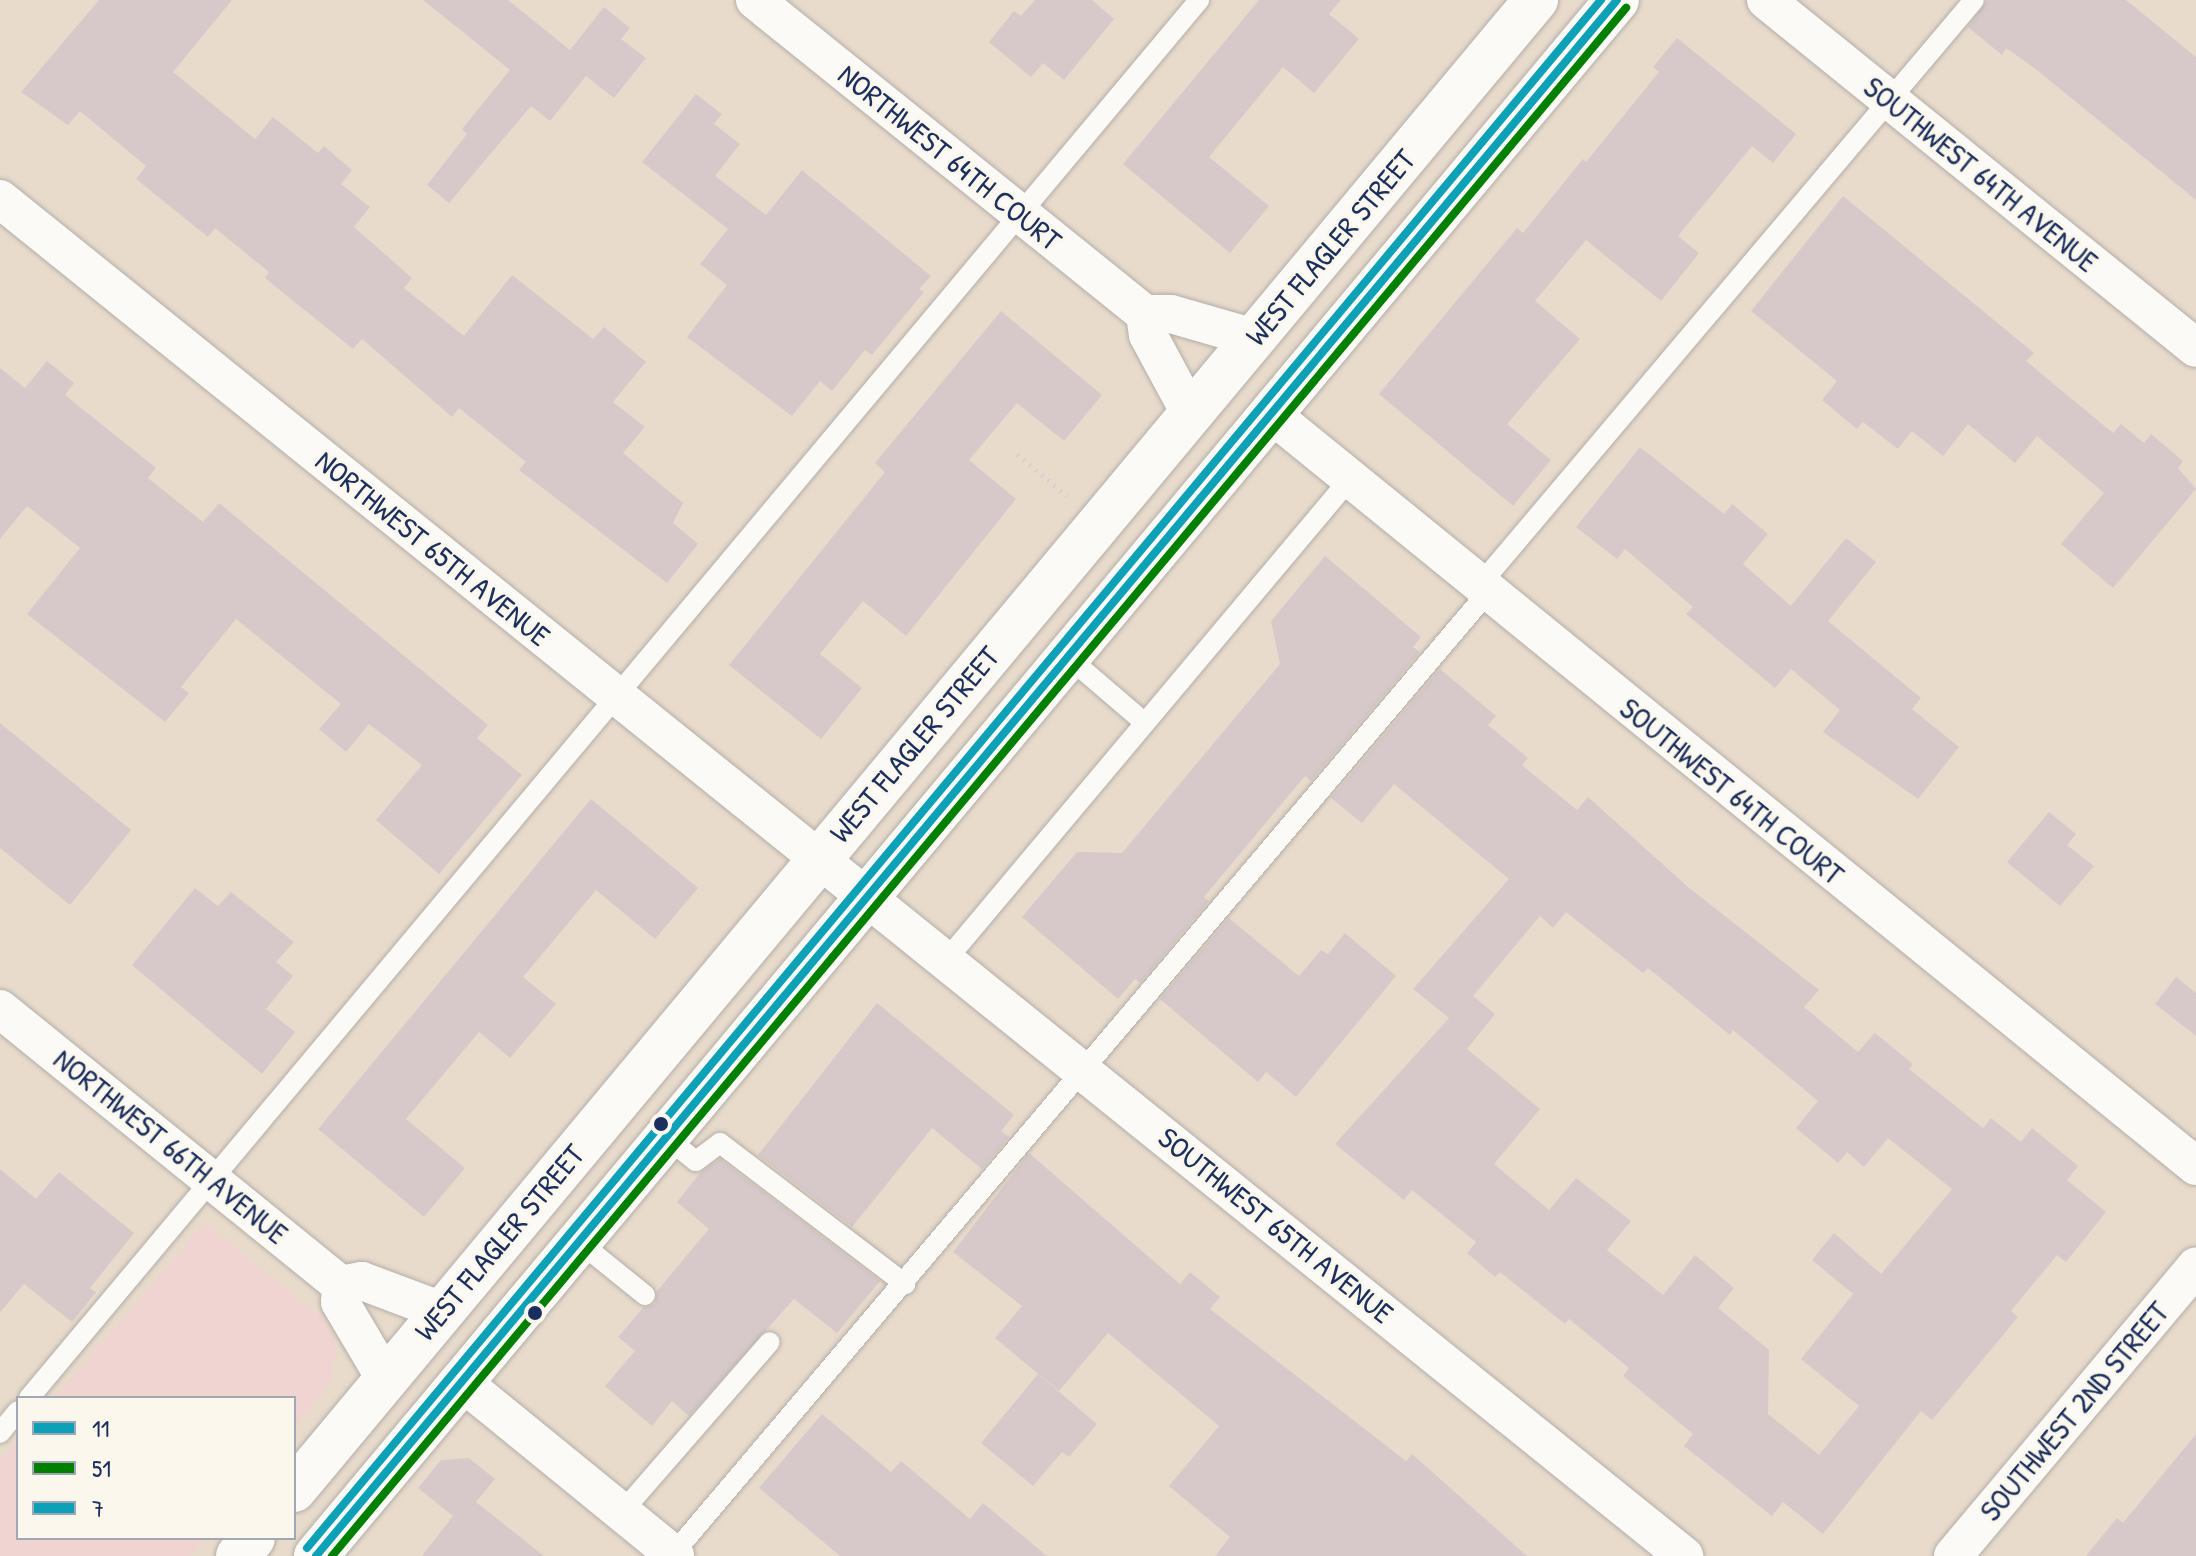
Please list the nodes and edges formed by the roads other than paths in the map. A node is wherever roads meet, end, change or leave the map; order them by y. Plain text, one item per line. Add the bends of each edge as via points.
1 (755, 0) edge
2 (1199, 0) edge
3 (1536, 0) edge
4 (1617, 0) edge
5 (1766, 0) edge
6 (1974, 0) edge
7 (1890, 101) junction
8 (0, 199) edge
9 (1022, 215) junction
10 (1145, 314) junction
11 (1254, 338) junction
12 (2196, 348) edge
13 (1190, 413) junction
14 (1271, 414) junction
15 (1349, 480) junction
16 (1483, 590) junction
17 (1068, 657) junction
18 (619, 698) junction
19 (1145, 723) junction
20 (819, 859) junction
21 (868, 895) junction
22 (947, 959) junction
23 (0, 1009) edge
24 (1086, 1071) junction
25 (666, 1137) junction
26 (2196, 1166) edge
27 (213, 1180) junction
28 (578, 1241) junction
29 (2196, 1266) edge
30 (905, 1284) junction
31 (341, 1285) junction
32 (645, 1295) dead end
33 (442, 1311) junction
34 (770, 1342) dead end
35 (385, 1378) junction
36 (462, 1382) junction
37 (31, 1396) edge
38 (16, 1413) edge
39 (0, 1433) edge
40 (296, 1488) edge
41 (622, 1512) junction
42 (251, 1540) edge
43 (674, 1555) edge
44 (238, 1556) edge
45 (316, 1556) edge
46 (1684, 1556) edge
47 (1953, 1556) edge

1 - 9 street, NORTHWEST 64TH COURT
2 - 9 lane
3 - 11 main road, WEST FLAGLER STREET
4 - 14 main road, WEST FLAGLER STREET
5 - 7 street, SOUTHWEST 64TH AVENUE
6 - 7 lane
7 - 12 street, SOUTHWEST 64TH AVENUE
7 - 16 lane
8 - 18 street, NORTHWEST 65TH AVENUE
9 - 10 street, NORTHWEST 64TH COURT
9 - 18 lane
10 - 11 street via 1171,314
10 - 13 street via 1148,335
11 - 13 main road, WEST FLAGLER STREET
13 - 20 main road, WEST FLAGLER STREET
14 - 15 street, SOUTHWEST 64TH COURT
14 - 17 main road, WEST FLAGLER STREET
15 - 16 street, SOUTHWEST 64TH COURT
15 - 19 lane
16 - 24 lane
16 - 26 street, SOUTHWEST 64TH COURT
17 - 19 lane
17 - 21 main road, WEST FLAGLER STREET
18 - 20 street, NORTHWEST 65TH AVENUE
18 - 27 lane
19 - 22 lane
20 - 21 street, NORTHWEST 65TH AVENUE
20 - 33 main road, WEST FLAGLER STREET
21 - 22 street, SOUTHWEST 65TH AVENUE
21 - 25 main road, WEST FLAGLER STREET
22 - 24 street, SOUTHWEST 65TH AVENUE
23 - 27 street, NORTHWEST 66TH AVENUE
24 - 30 lane
24 - 46 street, SOUTHWEST 65TH AVENUE
25 - 28 main road, WEST FLAGLER STREET
25 - 30 lane via 696,1161 720,1143
27 - 31 street, NORTHWEST 66TH AVENUE
27 - 37 lane
28 - 32 lane
28 - 36 main road, WEST FLAGLER STREET
29 - 47 street, SOUTHWEST 2ND STREET
30 - 43 lane
31 - 33 street via 362,1281
31 - 35 street via 340,1302
33 - 35 main road, WEST FLAGLER STREET
34 - 41 lane
35 - 40 main road, WEST FLAGLER STREET
36 - 41 street
36 - 45 main road, WEST FLAGLER STREET
38 - 39 lane
41 - 43 street
42 - 44 main road

